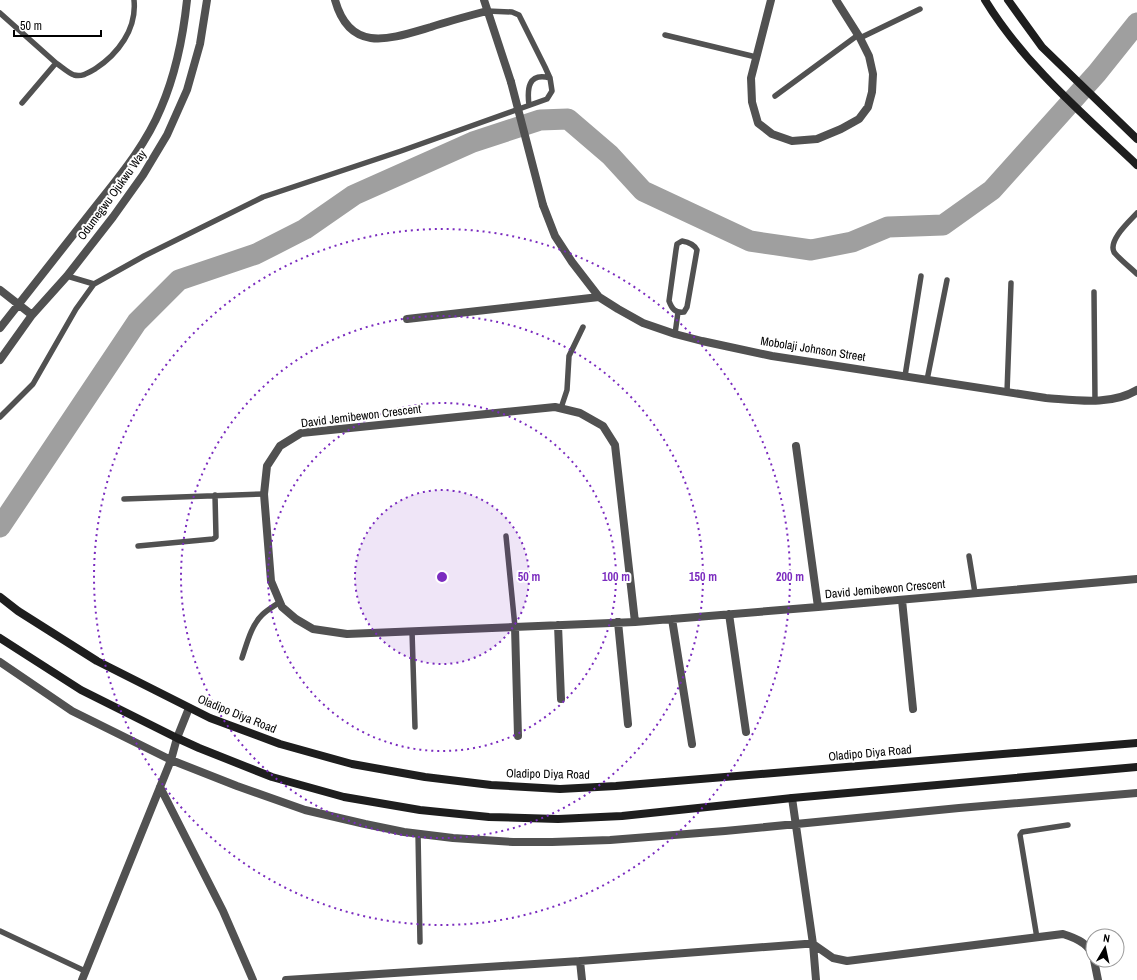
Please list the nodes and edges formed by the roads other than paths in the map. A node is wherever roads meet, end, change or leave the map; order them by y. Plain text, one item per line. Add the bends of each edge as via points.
1 (134, 0) edge
2 (187, 0) edge
3 (207, 0) edge
4 (335, 0) edge
5 (484, 0) edge
6 (771, 0) edge
7 (836, 0) edge
8 (985, 0) edge
9 (1008, 0) edge
10 (920, 9) dead end
11 (487, 11) junction
12 (0, 13) edge
13 (665, 35) dead end
14 (859, 36) junction
15 (756, 57) junction
16 (56, 63) junction
17 (550, 78) junction
18 (775, 96) dead end
19 (22, 103) dead end
20 (529, 105) junction
21 (1137, 139) edge
22 (1137, 165) edge
23 (1137, 213) edge
24 (1137, 274) edge
25 (67, 276) junction
26 (921, 276) dead end
27 (947, 280) dead end
28 (1010, 283) dead end
29 (94, 284) junction
30 (0, 290) edge
31 (1094, 292) dead end
32 (599, 297) junction
33 (18, 304) junction
34 (678, 312) junction
35 (32, 315) junction
36 (407, 320) dead end
37 (583, 327) dead end
38 (0, 328) edge
39 (675, 334) junction
40 (0, 360) edge
41 (905, 376) junction
42 (927, 380) junction
43 (1137, 390) edge
44 (1007, 392) junction
45 (1095, 400) junction
46 (561, 408) junction
47 (0, 417) edge
48 (796, 446) dead end
49 (264, 494) junction
50 (215, 495) junction
51 (124, 499) dead end
52 (506, 536) dead end
53 (138, 546) dead end
54 (969, 556) dead end
55 (1137, 579) edge
56 (975, 593) junction
57 (0, 596) edge
58 (902, 600) junction
59 (280, 602) junction
60 (818, 607) junction
61 (729, 614) junction
62 (672, 619) junction
63 (618, 622) junction
64 (635, 622) junction
65 (558, 625) junction
66 (515, 627) junction
67 (412, 631) junction
68 (0, 638) edge
69 (242, 658) dead end
70 (0, 662) edge
71 (561, 699) dead end
72 (189, 708) junction
73 (913, 709) dead end
74 (628, 724) dead end
75 (414, 727) dead end
76 (746, 732) dead end
77 (518, 736) dead end
78 (176, 738) junction
79 (1137, 743) edge
80 (692, 744) dead end
81 (171, 760) junction
82 (1137, 767) edge
83 (160, 787) junction
84 (1137, 794) edge
85 (792, 798) junction
86 (796, 823) junction
87 (1068, 825) dead end
88 (418, 833) junction
89 (0, 931) edge
90 (1037, 938) junction
91 (420, 942) dead end
92 (813, 944) junction
93 (1085, 945) edge
94 (580, 961) junction
95 (1095, 968) edge
96 (85, 971) junction
97 (82, 980) edge
98 (253, 980) edge
99 (286, 980) edge
100 (582, 980) edge
101 (816, 980) edge
102 (1098, 980) edge

1 - 16 lane via 132,23 126,38 117,51 101,65 86,74 73,75
2 - 33 street, Odumegwu Ojukwu Way via 185,26 177,64 161,109 143,143
3 - 25 street, Odumegwu Ojukwu Way via 200,44 187,90 167,135 143,175
4 - 11 street via 339,14 349,28 363,37 378,39 400,36
5 - 11 street
6 - 15 street
7 - 14 street
8 - 22 main road via 1017,45 1045,77
9 - 21 main road via 1042,46
10 - 14 lane
11 - 17 lane via 512,12 519,15
11 - 32 street, Mobolaji Johnson Street, bridge via 511,82 543,205 555,236
12 - 16 lane
13 - 15 lane
14 - 15 street via 869,56 873,74 868,107 859,119 817,139 792,141 772,134 758,123 752,102 751,78
14 - 18 lane
16 - 19 lane
17 - 20 lane via 552,91 548,99
17 - 20 lane via 538,77 533,80 527,93
20 - 29 lane via 263,197 144,256
23 - 24 lane via 1116,236 1113,244 1114,252
25 - 29 lane
25 - 35 street, Odumegwu Ojukwu Way
26 - 41 lane
27 - 42 lane
28 - 44 lane
29 - 47 lane via 76,309 33,384
30 - 33 street
31 - 45 lane
32 - 36 street
32 - 39 street, Mobolaji Johnson Street via 643,323
33 - 35 street
33 - 38 street, Odumegwu Ojukwu Way
34 - 34 lane via 684,312 687,306 697,250 689,242 682,241 677,244 669,301 672,308
34 - 39 lane
35 - 40 street, Odumegwu Ojukwu Way
37 - 46 lane via 569,356 567,390
39 - 41 street, Mobolaji Johnson Street via 772,356
41 - 42 street, Mobolaji Johnson Street
42 - 44 street, Mobolaji Johnson Street
43 - 45 street, Mobolaji Johnson Street via 1112,400
44 - 45 street, Mobolaji Johnson Street via 1077,401
46 - 49 street, David Jemibewon Crescent via 301,433 280,446 267,466
46 - 64 street, David Jemibewon Crescent via 580,413 603,426 615,445
48 - 60 street
49 - 50 lane
49 - 59 street, David Jemibewon Crescent via 271,581
50 - 51 lane
50 - 53 lane via 216,538
52 - 66 lane
54 - 56 lane
55 - 56 street, David Jemibewon Crescent
56 - 58 street, David Jemibewon Crescent
57 - 72 main road, Oladipo Diya Road via 18,611 97,661
58 - 60 street, David Jemibewon Crescent
58 - 73 street
59 - 67 street, David Jemibewon Crescent via 296,619 313,629 347,634
59 - 69 lane via 262,614 255,624
60 - 61 street, David Jemibewon Crescent
61 - 62 street, David Jemibewon Crescent
61 - 76 street
62 - 64 street, David Jemibewon Crescent
62 - 80 street
63 - 64 street, David Jemibewon Crescent
63 - 65 street, David Jemibewon Crescent
63 - 74 street
65 - 66 street, David Jemibewon Crescent
65 - 71 street
66 - 67 street, David Jemibewon Crescent
66 - 77 street
67 - 75 lane
68 - 78 main road via 82,690
70 - 81 street via 72,711
72 - 78 street
72 - 79 main road, Oladipo Diya Road via 280,744 352,764 491,786 560,788 624,785
78 - 81 street
78 - 85 main road via 272,777 344,797 420,810 489,817 622,816
81 - 83 street
81 - 88 street via 305,810
82 - 85 main road
83 - 96 street
83 - 98 street via 223,911
84 - 86 street
85 - 86 street
86 - 88 street via 725,831 552,842 468,839
86 - 92 street
87 - 90 lane via 1022,832 1020,835
88 - 91 lane
89 - 96 lane
90 - 92 street via 847,961 833,958
90 - 93 street via 1063,934 1074,937
92 - 94 street
92 - 101 street
94 - 99 street
94 - 100 street
95 - 102 street
96 - 97 street

